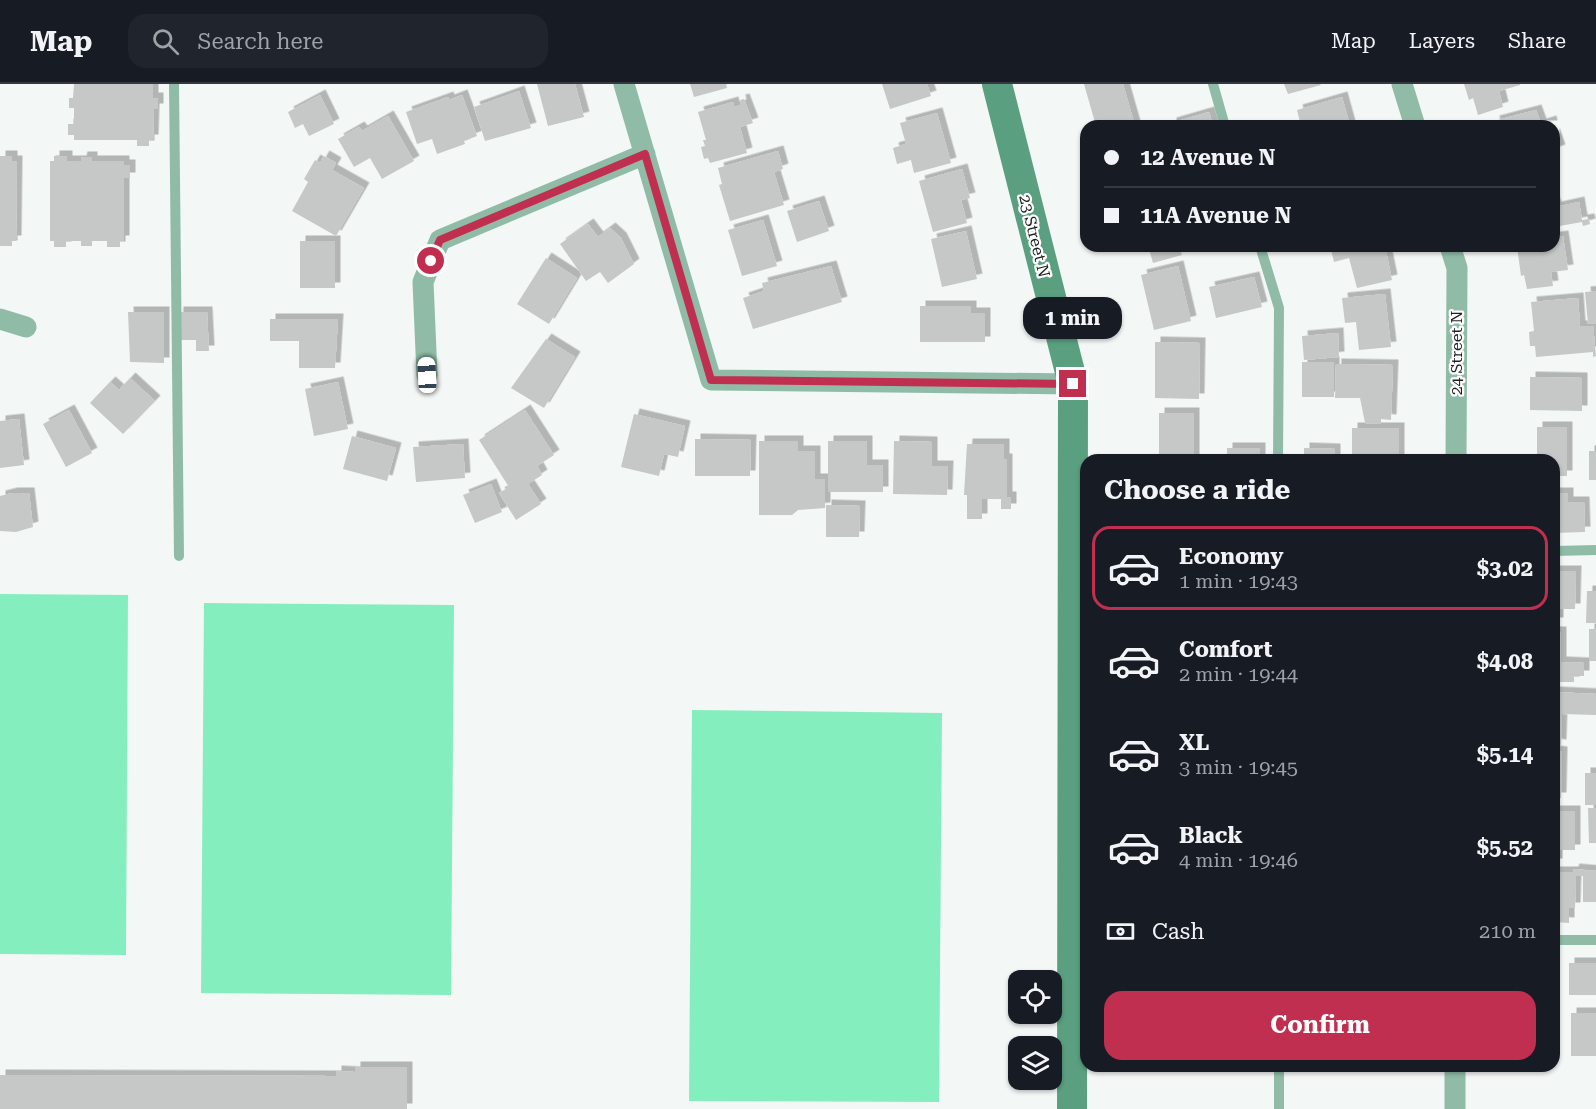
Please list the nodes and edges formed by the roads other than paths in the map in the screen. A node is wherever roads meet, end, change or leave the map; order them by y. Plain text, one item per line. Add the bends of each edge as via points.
1 (174, 84) edge
2 (624, 84) edge
3 (997, 84) edge
4 (1213, 84) edge
5 (1402, 84) edge
6 (1223, 120) edge
7 (1413, 120) edge
8 (645, 154) junction
9 (1262, 252) edge
10 (1452, 252) edge
11 (0, 319) edge
12 (26, 327) dead end
13 (427, 375) dead end
14 (1073, 384) junction
15 (1278, 454) edge
16 (1456, 454) edge
17 (1079, 547) edge
18 (1596, 550) edge
19 (1560, 551) edge
20 (179, 556) dead end
21 (1560, 940) edge
22 (1596, 940) edge
23 (1279, 1072) edge
24 (1455, 1072) edge
25 (1072, 1109) edge
26 (1279, 1109) edge
27 (1455, 1109) edge

1 - 20 lane
2 - 8 street
3 - 14 street, 23 Street N
4 - 6 lane
5 - 7 street
8 - 13 street via 440,240 423,282
8 - 14 street via 711,380
9 - 15 lane via 1279,308
10 - 16 street, 24 Street N via 1457,268
11 - 12 street
14 - 17 street, 23 Street N
17 - 25 street, 23 Street N
18 - 19 lane
21 - 22 lane
23 - 26 lane
24 - 27 street

